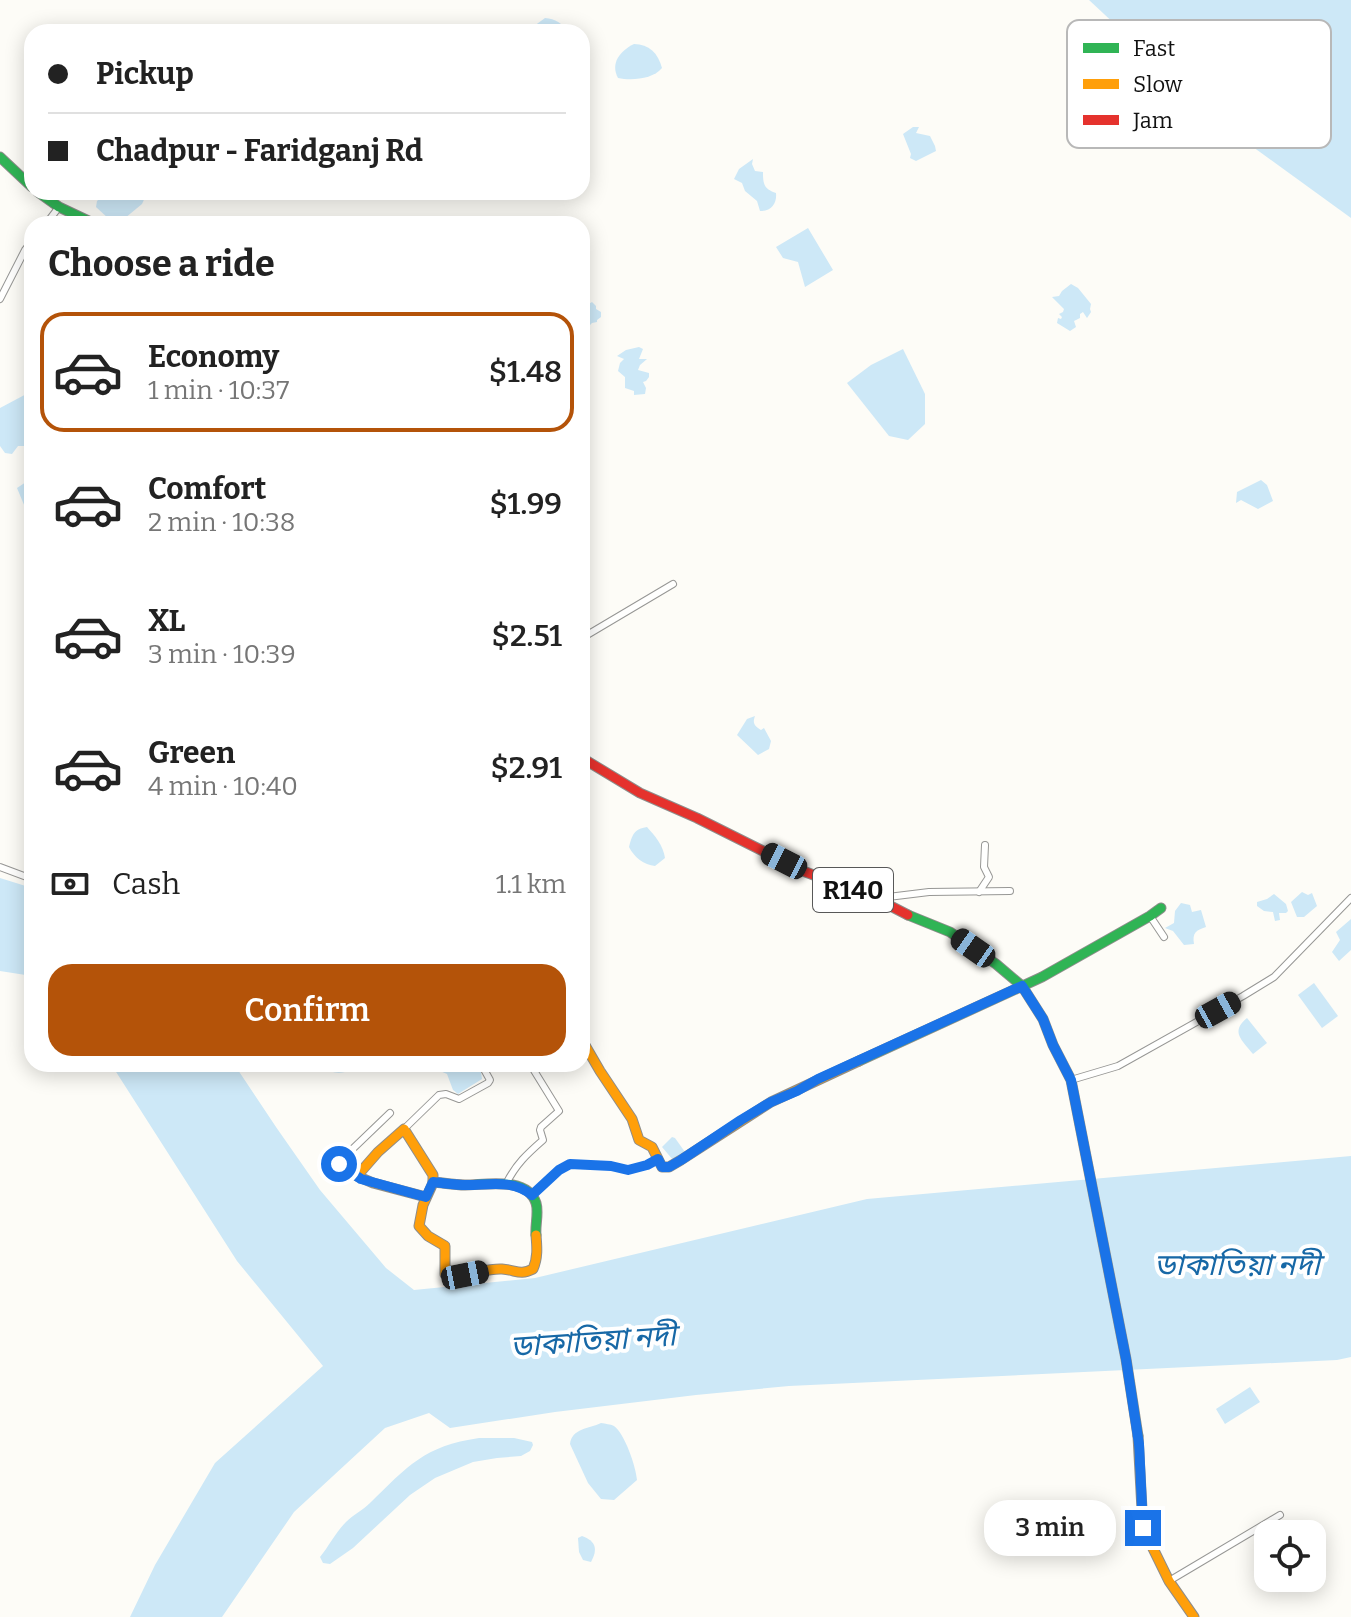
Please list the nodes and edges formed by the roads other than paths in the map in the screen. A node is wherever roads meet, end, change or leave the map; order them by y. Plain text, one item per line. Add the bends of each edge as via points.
1 (0, 157) edge
2 (24, 180) edge
3 (49, 200) edge
4 (59, 207) junction
5 (52, 216) edge
6 (78, 216) edge
7 (24, 252) edge
8 (0, 299) edge
9 (673, 584) dead end
10 (590, 633) edge
11 (590, 763) edge
12 (985, 845) dead end
13 (0, 867) edge
14 (24, 876) edge
15 (1010, 891) dead end
16 (979, 892) junction
17 (1351, 898) edge
18 (877, 899) junction
19 (1161, 908) dead end
20 (1150, 916) junction
21 (1164, 937) dead end
22 (1022, 986) junction
23 (590, 1053) edge
24 (486, 1072) edge
25 (535, 1072) edge
26 (1071, 1080) junction
27 (390, 1113) dead end
28 (404, 1129) junction
29 (658, 1159) junction
30 (357, 1176) junction
31 (433, 1182) junction
32 (506, 1184) junction
33 (532, 1195) junction
34 (426, 1197) junction
35 (1280, 1515) dead end
36 (1169, 1581) junction
37 (1194, 1617) edge

1 - 2 street
3 - 4 street
4 - 5 street
4 - 6 street
7 - 8 street
9 - 10 street
11 - 18 street, R140 via 640,793 803,871
12 - 16 street via 989,877
13 - 14 street
15 - 16 street
16 - 18 street
17 - 26 street via 1274,977 1254,990 1118,1066
18 - 22 street, R140 via 950,932
19 - 20 street
20 - 21 street
20 - 22 street
22 - 26 street, R140
22 - 29 street via 771,1102 669,1167 662,1167
23 - 29 street via 627,1108 639,1140 652,1147
24 - 28 street via 488,1083 459,1099 439,1095
25 - 32 street via 559,1111 541,1127 543,1140 527,1152
26 - 36 street, R140 via 1126,1359 1139,1444 1143,1528
27 - 30 street via 339,1162
28 - 30 street
28 - 31 street
29 - 33 street via 628,1170 570,1164
30 - 34 street
31 - 32 street
31 - 34 street
32 - 33 street
33 - 34 street via 537,1207 533,1269 523,1274 499,1269 450,1276 443,1269 445,1246 419,1226
35 - 36 street
36 - 37 street, R140

